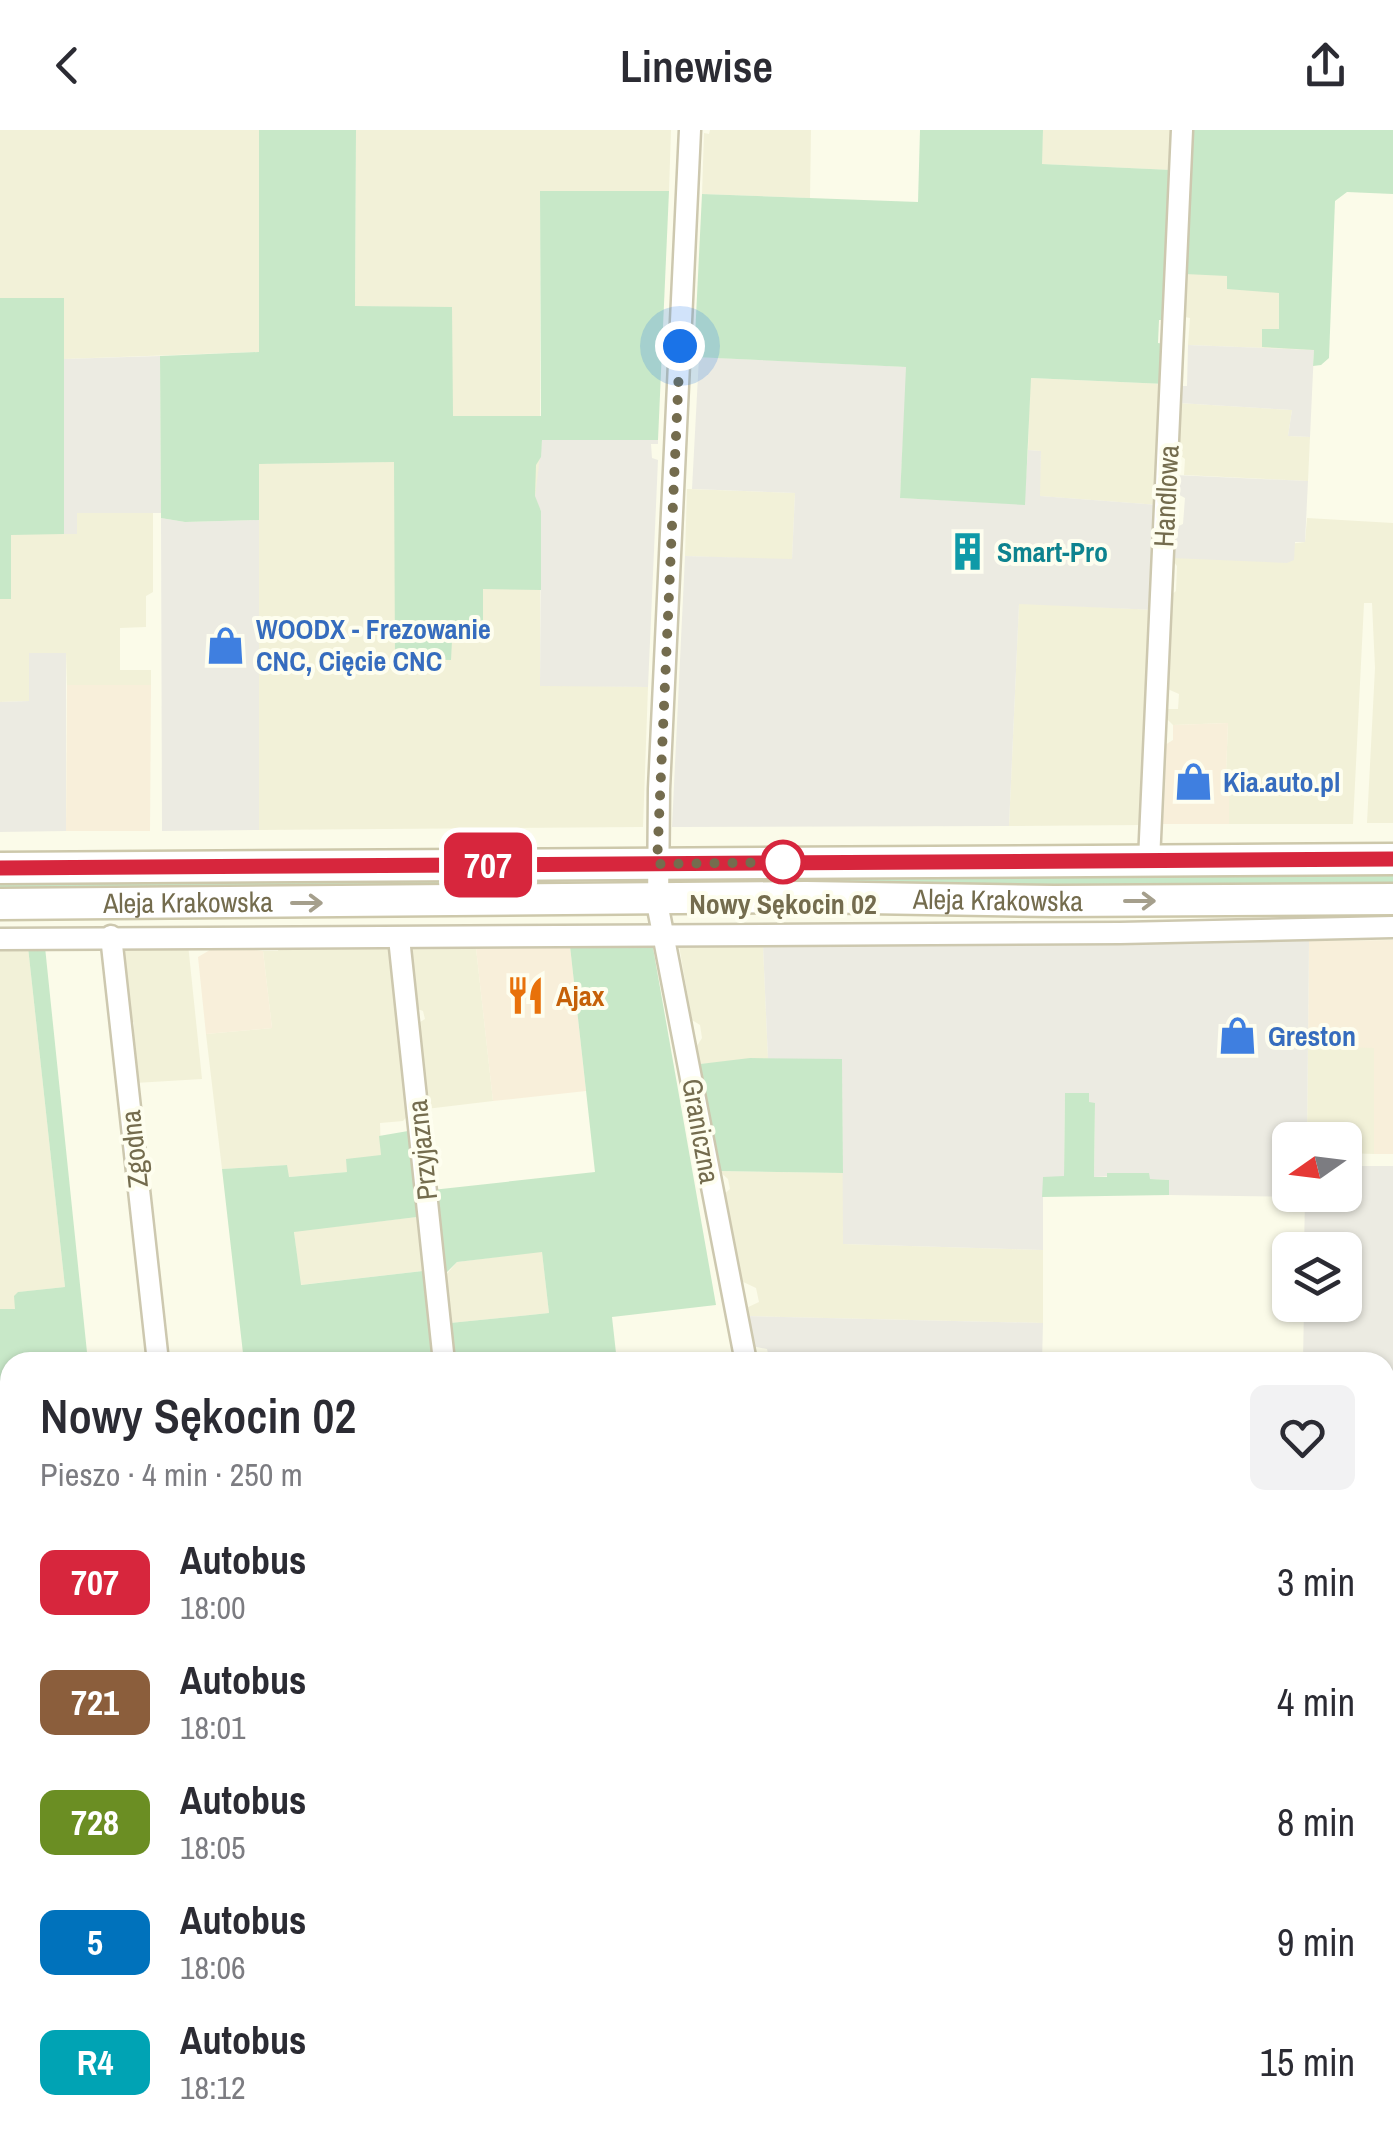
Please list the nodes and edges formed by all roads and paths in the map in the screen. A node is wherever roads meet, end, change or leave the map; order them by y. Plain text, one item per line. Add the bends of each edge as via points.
1 (690, 130) edge
2 (1182, 130) edge
3 (1393, 859) edge
4 (1149, 861) junction
5 (657, 864) junction
6 (0, 868) edge
7 (658, 899) junction
8 (1393, 899) edge
9 (190, 903) junction
10 (0, 904) edge
11 (1393, 927) edge
12 (665, 934) junction
13 (111, 936) junction
14 (192, 937) junction
15 (399, 938) junction
16 (0, 939) edge
17 (157, 1352) edge
18 (443, 1352) edge
19 (744, 1352) edge

1 - 5 street, Graniczna
2 - 4 street, Handlowa
3 - 4 main road, Aleja Krakowska
4 - 5 main road, Aleja Krakowska
5 - 6 main road, Aleja Krakowska
5 - 7 street, Graniczna
7 -> 8 main road, Aleja Krakowska
9 -> 7 main road, Aleja Krakowska
7 - 12 street, Graniczna
9 - 10 main road, Aleja Krakowska
9 - 14 street
11 - 12 street
12 - 15 street
12 - 19 street, Graniczna
13 - 14 street
13 - 16 street
13 - 17 street, Zgodna
14 - 15 street
15 - 18 street, Przyjazna

